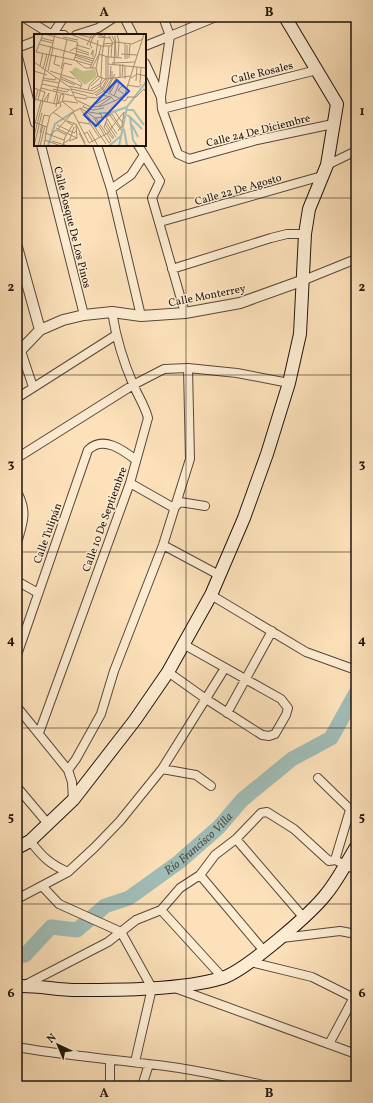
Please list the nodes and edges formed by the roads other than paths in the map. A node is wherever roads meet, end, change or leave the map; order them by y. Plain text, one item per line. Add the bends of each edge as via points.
1 (23, 17) edge
2 (64, 17) edge
3 (115, 17) edge
4 (124, 17) edge
5 (163, 17) edge
6 (216, 17) edge
7 (285, 17) edge
8 (50, 34) edge
9 (53, 34) edge
10 (79, 34) edge
11 (132, 34) edge
12 (170, 36) junction
13 (34, 41) edge
14 (146, 46) edge
15 (17, 48) edge
16 (17, 53) edge
17 (146, 64) edge
18 (317, 70) junction
19 (161, 97) junction
20 (162, 110) junction
21 (34, 119) edge
22 (333, 124) junction
23 (41, 146) edge
24 (97, 146) edge
25 (139, 146) edge
26 (356, 151) edge
27 (144, 155) junction
28 (327, 165) junction
29 (322, 176) junction
30 (111, 190) junction
31 (160, 222) junction
32 (305, 234) junction
33 (17, 247) edge
34 (356, 259) edge
35 (172, 269) junction
36 (304, 280) junction
37 (112, 312) junction
38 (185, 314) junction
39 (84, 315) junction
40 (141, 316) junction
41 (40, 330) junction
42 (116, 335) junction
43 (19, 352) edge
44 (188, 368) junction
45 (289, 382) junction
46 (133, 385) junction
47 (33, 387) junction
48 (17, 398) edge
49 (17, 458) edge
50 (136, 460) junction
51 (130, 483) junction
52 (17, 492) edge
53 (205, 506) dead end
54 (174, 508) junction
55 (17, 544) edge
56 (163, 545) junction
57 (219, 575) junction
58 (17, 581) edge
59 (38, 593) junction
60 (211, 595) junction
61 (272, 631) junction
62 (183, 644) junction
63 (17, 655) edge
64 (225, 668) junction
65 (356, 670) edge
66 (168, 672) junction
67 (246, 678) junction
68 (206, 699) junction
69 (17, 707) edge
70 (228, 713) junction
71 (39, 733) junction
72 (162, 768) junction
73 (68, 770) junction
74 (318, 778) dead end
75 (211, 786) dead end
76 (17, 787) edge
77 (74, 800) junction
78 (353, 813) edge
79 (49, 825) junction
80 (236, 840) junction
81 (30, 841) junction
82 (356, 847) edge
83 (17, 848) edge
84 (346, 864) edge
85 (68, 872) junction
86 (200, 875) junction
87 (42, 886) junction
88 (17, 899) edge
89 (161, 910) junction
90 (304, 918) junction
91 (121, 932) junction
92 (356, 934) edge
93 (278, 938) junction
94 (264, 950) junction
95 (250, 962) junction
96 (223, 978) junction
97 (20, 986) edge
98 (170, 986) junction
99 (152, 988) junction
100 (355, 999) edge
101 (329, 1044) junction
102 (17, 1047) edge
103 (356, 1054) edge
104 (110, 1060) junction
105 (135, 1062) junction
106 (149, 1064) junction
107 (110, 1086) edge
108 (142, 1086) edge
109 (268, 1086) edge

1 - 8 street
2 - 9 street
3 - 10 street via 98,28
4 - 11 street
5 - 12 street
6 - 12 street
7 - 18 main road
12 - 14 street
12 - 19 street
13 - 15 street
16 - 21 street
17 - 19 street
18 - 20 street, Calle Rosales
18 - 22 main road via 337,104
19 - 20 street
20 - 22 street, Calle 24 De Diciembre via 178,154 189,159 257,140
22 - 28 main road
23 - 39 street, Calle Bosque De Los Pinos
24 - 30 street
25 - 27 street
26 - 28 street
27 - 30 street via 132,175
27 - 31 street via 160,181 152,198
28 - 29 main road
29 - 31 street, Calle 22 De Agosto
29 - 32 main road via 309,209
30 - 40 street
31 - 35 street
32 - 35 street via 287,234 271,238
32 - 36 main road
33 - 41 street
34 - 36 street
35 - 38 street
36 - 38 street, Calle Monterrey via 240,303
36 - 45 main road via 300,334
37 - 39 street, Calle Monterrey
37 - 40 street, Calle Monterrey
37 - 42 street, Calle 10 De Septiembre
38 - 40 street, Calle Monterrey
39 - 41 street, Calle Monterrey via 63,320
41 - 43 street
42 - 46 street, Calle 10 De Septiembre
42 - 47 street
43 - 47 street
44 - 45 street
44 - 46 street via 164,369
44 - 54 street via 190,459
45 - 57 main road via 244,518
46 - 49 street
46 - 50 street, Calle 10 De Septiembre via 148,418
47 - 48 street
50 - 51 street, Calle 10 De Septiembre
50 - 59 street, Calle Tulipán via 121,449 100,443 94,444 88,450
51 - 54 street
51 - 71 street, Calle 10 De Septiembre
52 - 55 street via 24,504 25,515
53 - 54 street via 180,502
54 - 56 street
56 - 57 street
56 - 73 street via 114,671 101,714
57 - 60 main road
58 - 59 street
59 - 63 street, Calle Tulipán
60 - 61 street
60 - 62 main road
61 - 65 street via 306,652
61 - 67 street
62 - 64 street
62 - 66 main road
64 - 67 street
64 - 68 street
66 - 68 street
66 - 77 main road
67 - 70 street
67 - 70 street via 281,699 288,708 286,715 275,734 268,736 262,735
68 - 70 street
68 - 72 street
69 - 71 street
71 - 73 street
72 - 75 street via 196,775
72 - 85 street via 120,821
73 - 77 street
74 - 78 street
76 - 79 street
77 - 79 main road
78 - 84 street
79 - 81 main road
80 - 84 street via 261,813 267,812 294,829 329,861
80 - 86 street via 215,855
80 - 90 street
81 - 83 main road
81 - 85 street via 44,859
82 - 84 main road
84 - 90 main road via 328,893
85 - 87 street
86 - 89 street via 180,888
86 - 94 street
87 - 88 street
87 - 91 street via 59,904
89 - 91 street via 136,920
89 - 96 street
90 - 93 main road
91 - 97 street via 108,942
91 - 99 street
92 - 93 street via 340,931
93 - 94 main road
94 - 95 main road
95 - 96 main road
95 - 100 street via 312,977
96 - 98 main road
97 - 99 main road via 76,990
98 - 99 main road
98 - 101 street
99 - 105 street
100 - 101 street
101 - 103 street
102 - 104 street
104 - 105 street
104 - 107 street
105 - 106 street
106 - 108 street
106 - 109 street

